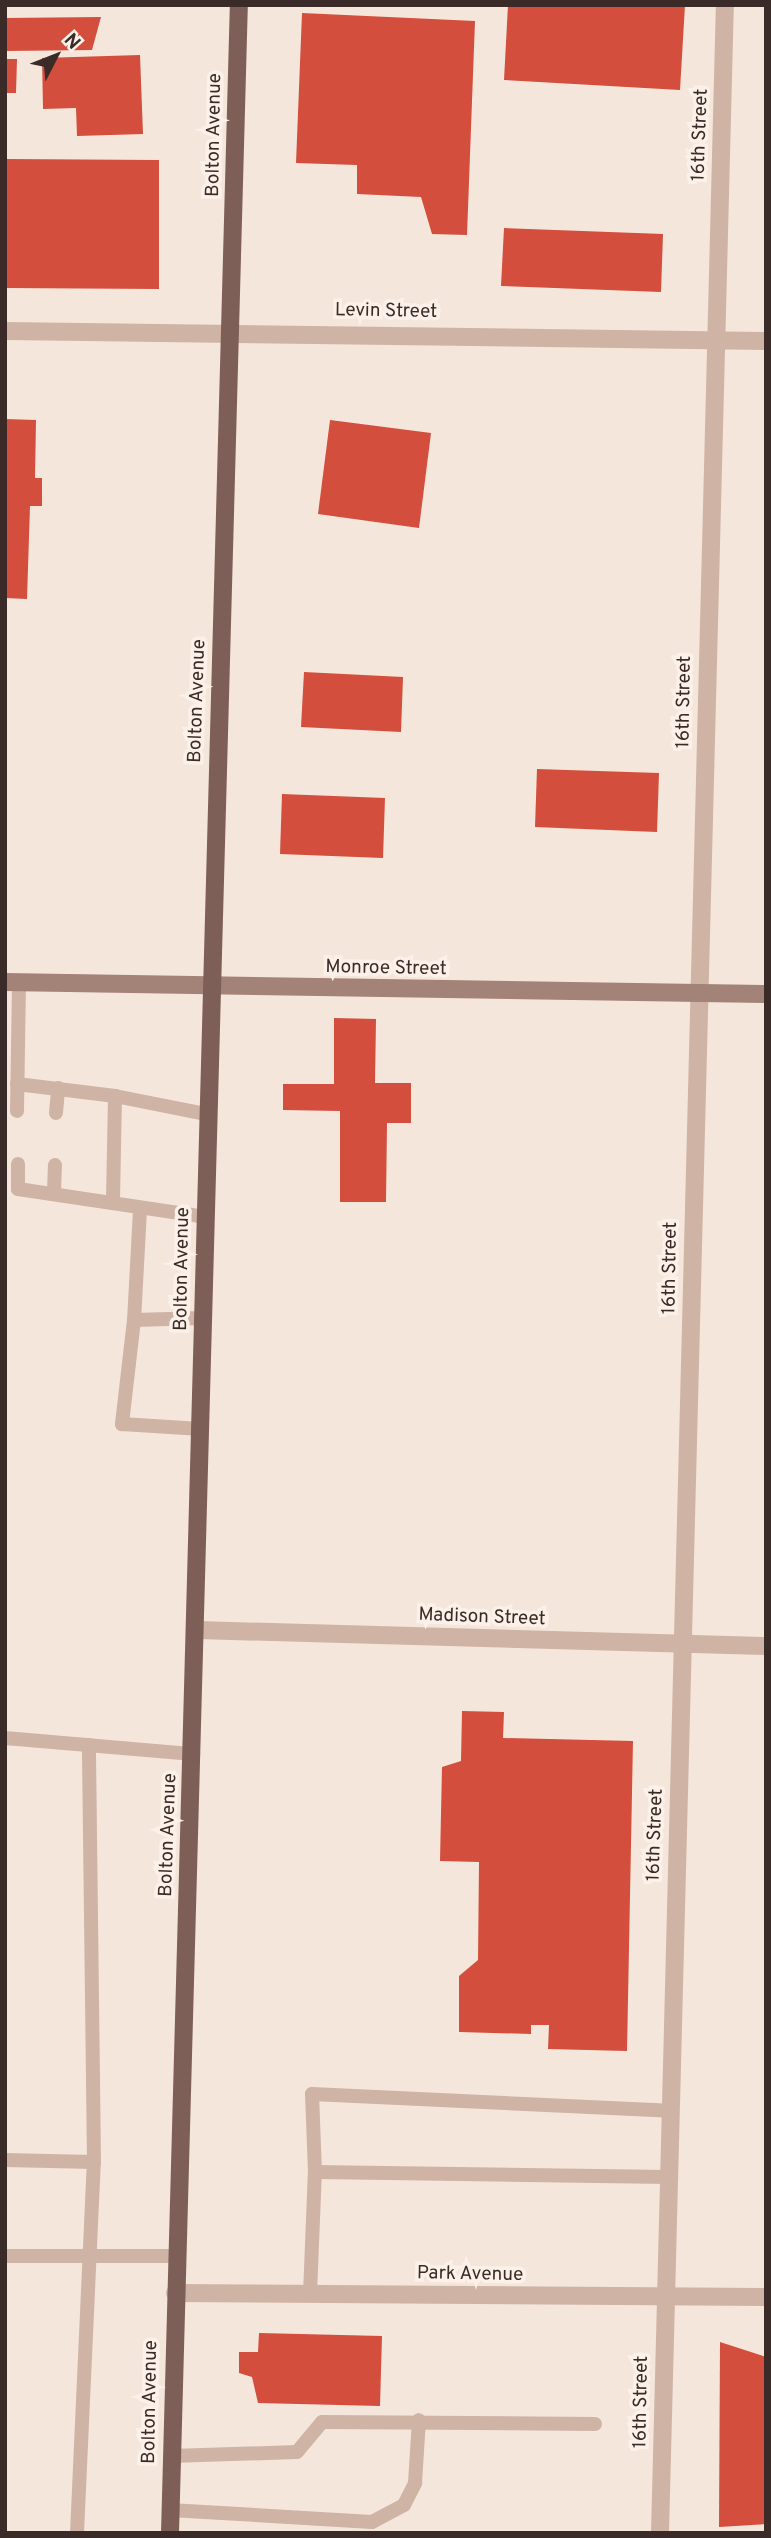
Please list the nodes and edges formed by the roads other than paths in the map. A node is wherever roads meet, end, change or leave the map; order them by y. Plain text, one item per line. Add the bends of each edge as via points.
1 (239, 5) edge
2 (725, 5) edge
3 (5, 331) edge
4 (232, 331) junction
5 (716, 338) junction
6 (766, 341) edge
7 (12, 982) edge
8 (209, 989) junction
9 (699, 993) junction
10 (766, 995) edge
11 (17, 1084) junction
12 (58, 1088) junction
13 (115, 1096) junction
14 (18, 1111) dead end
15 (56, 1112) dead end
16 (206, 1114) junction
17 (18, 1164) dead end
18 (55, 1165) dead end
19 (54, 1192) junction
20 (113, 1203) junction
21 (139, 1210) junction
22 (205, 1217) junction
23 (203, 1318) junction
24 (134, 1320) junction
25 (201, 1429) junction
26 (197, 1630) junction
27 (682, 1645) junction
28 (766, 1646) edge
29 (5, 1738) edge
30 (89, 1745) junction
31 (193, 1754) junction
32 (670, 2111) junction
33 (5, 2160) edge
34 (93, 2162) junction
35 (315, 2172) junction
36 (668, 2177) junction
37 (5, 2256) edge
38 (87, 2256) junction
39 (176, 2256) junction
40 (175, 2293) junction
41 (310, 2294) junction
42 (766, 2297) edge
43 (665, 2298) junction
44 (419, 2420) junction
45 (595, 2424) dead end
46 (171, 2456) junction
47 (170, 2510) junction
48 (76, 2533) edge
49 (170, 2533) edge
50 (660, 2533) edge

1 - 4 main road, Bolton Avenue
2 - 5 street, 16th Street
3 - 4 street, Levin Street
4 - 5 street, Levin Street
4 - 8 main road, Bolton Avenue
5 - 6 street, Levin Street
5 - 9 street, 16th Street
7 - 8 main road, Monroe Street
7 - 11 lane
8 - 9 main road, Monroe Street
8 - 16 main road, Bolton Avenue
9 - 10 main road, Monroe Street
9 - 27 street, 16th Street
11 - 12 lane
11 - 14 lane
12 - 13 lane
12 - 15 lane
13 - 16 lane
13 - 20 lane
16 - 22 main road, Bolton Avenue
17 - 19 lane via 18,1189
18 - 19 lane
19 - 20 lane
20 - 21 lane
21 - 22 lane
21 - 24 lane
22 - 23 main road, Bolton Avenue
23 - 24 lane
23 - 25 main road, Bolton Avenue
24 - 25 lane via 122,1424
25 - 26 main road, Bolton Avenue
26 - 27 street, Madison Street
26 - 31 main road, Bolton Avenue
27 - 28 street, Madison Street
27 - 32 street, 16th Street
29 - 30 lane
30 - 31 lane
30 - 34 lane
31 - 39 main road, Bolton Avenue
32 - 35 lane via 312,2094
32 - 36 street, 16th Street
33 - 34 lane
34 - 38 lane
35 - 36 lane
35 - 41 lane
36 - 43 street, 16th Street
37 - 38 lane
38 - 39 lane
38 - 48 lane
39 - 40 main road, Bolton Avenue
40 - 41 street, Park Avenue
40 - 46 main road, Bolton Avenue
41 - 43 street, Park Avenue
42 - 43 street, Park Avenue
43 - 50 street, 16th Street
44 - 45 lane
44 - 46 lane via 322,2422 297,2452
44 - 47 lane via 415,2483 404,2505 372,2522
46 - 47 main road, Bolton Avenue
47 - 49 main road, Bolton Avenue

